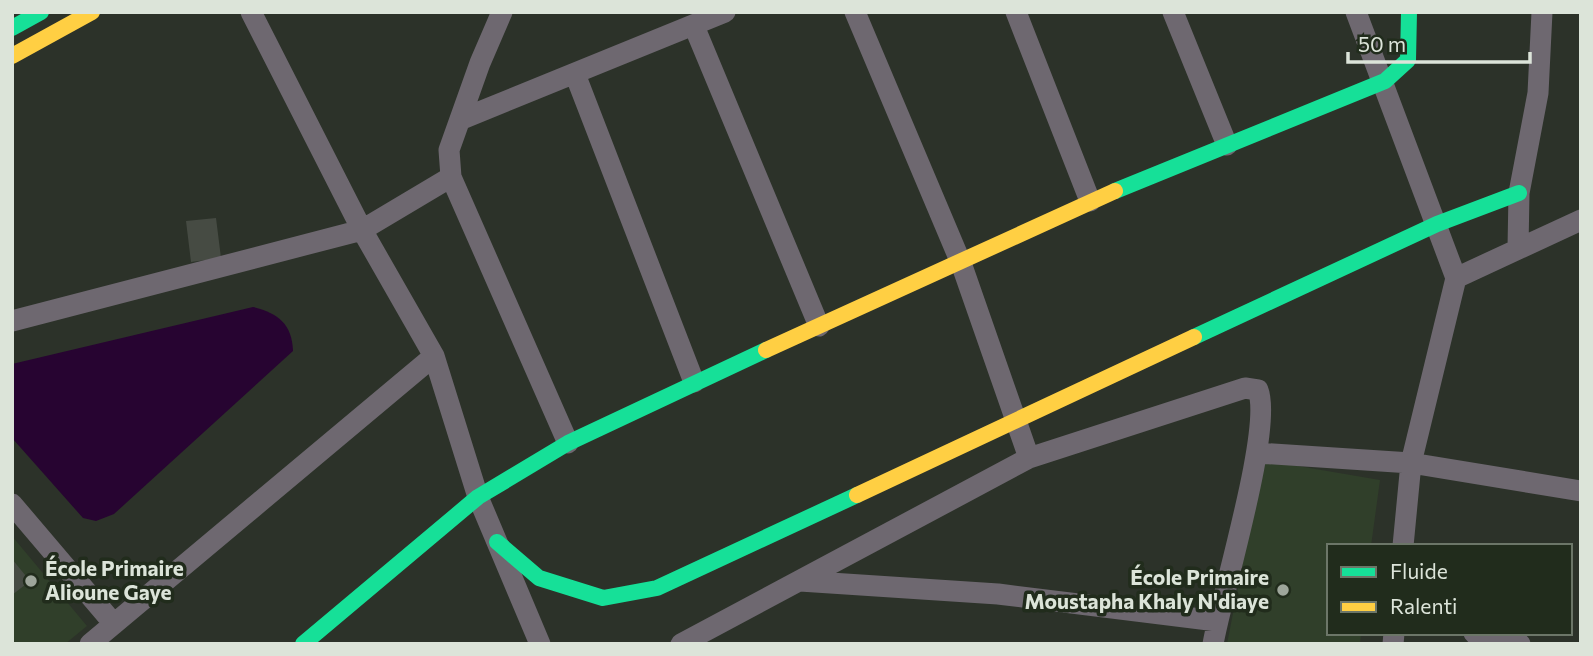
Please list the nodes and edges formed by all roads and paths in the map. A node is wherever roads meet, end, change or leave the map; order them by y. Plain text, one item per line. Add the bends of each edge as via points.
1 (41, 12) edge
2 (92, 12) edge
3 (251, 12) edge
4 (502, 12) edge
5 (725, 12) edge
6 (855, 12) edge
7 (1016, 12) edge
8 (1172, 12) edge
9 (1356, 12) edge
10 (1409, 12) edge
11 (1542, 12) edge
12 (694, 26) junction
13 (12, 28) edge
14 (12, 56) edge
15 (575, 74) junction
16 (1385, 81) junction
17 (462, 119) junction
18 (1227, 145) junction
19 (451, 177) junction
20 (1519, 193) junction
21 (1090, 201) junction
22 (1581, 220) edge
23 (1437, 224) junction
24 (362, 230) junction
25 (1518, 248) junction
26 (961, 263) junction
27 (1456, 278) junction
28 (12, 321) edge
29 (819, 326) junction
30 (434, 356) junction
31 (694, 382) junction
32 (1015, 420) junction
33 (568, 443) junction
34 (1256, 453) junction
35 (1029, 458) junction
36 (1410, 463) junction
37 (1581, 491) edge
38 (478, 497) junction
39 (12, 504) edge
40 (497, 542) junction
41 (1403, 544) edge
42 (800, 581) junction
43 (1217, 621) junction
44 (724, 622) junction
45 (114, 624) junction
46 (1482, 635) edge
47 (315, 640) edge
48 (90, 644) edge
49 (540, 644) edge
50 (681, 644) edge
51 (723, 644) edge
52 (1213, 644) edge
53 (1520, 644) edge

1 - 13 main road
2 - 14 main road
3 - 24 street
4 - 17 street
5 - 12 street
6 - 26 street
7 - 21 street
8 - 18 street
9 - 16 street
10 - 16 main road via 1409,61
11 - 20 street via 1538,93
12 - 15 street
12 - 29 street
15 - 17 street
15 - 31 street
16 - 18 main road
16 - 23 street
17 - 19 street via 449,150
18 - 21 main road
19 - 24 street
19 - 33 street
20 - 23 main road
20 - 25 street
21 - 26 main road
22 - 25 street
23 - 27 street
23 - 32 main road
24 - 28 street
24 - 30 street
25 - 27 street
26 - 29 main road
26 - 32 street
27 - 36 street
29 - 31 main road
30 - 38 street
30 - 45 street
31 - 33 main road
32 - 35 street
32 - 40 main road via 657,587 603,598 539,578
33 - 38 main road
34 - 35 street via 1263,401 1258,390 1245,388
34 - 36 street
34 - 43 street
35 - 42 street
36 - 37 street
36 - 41 street
38 - 40 street
38 - 47 main road
39 - 45 street
40 - 49 street
42 - 43 street via 998,594
42 - 44 street
43 - 52 street
44 - 50 street
44 - 51 street
45 - 48 street
46 - 53 street

